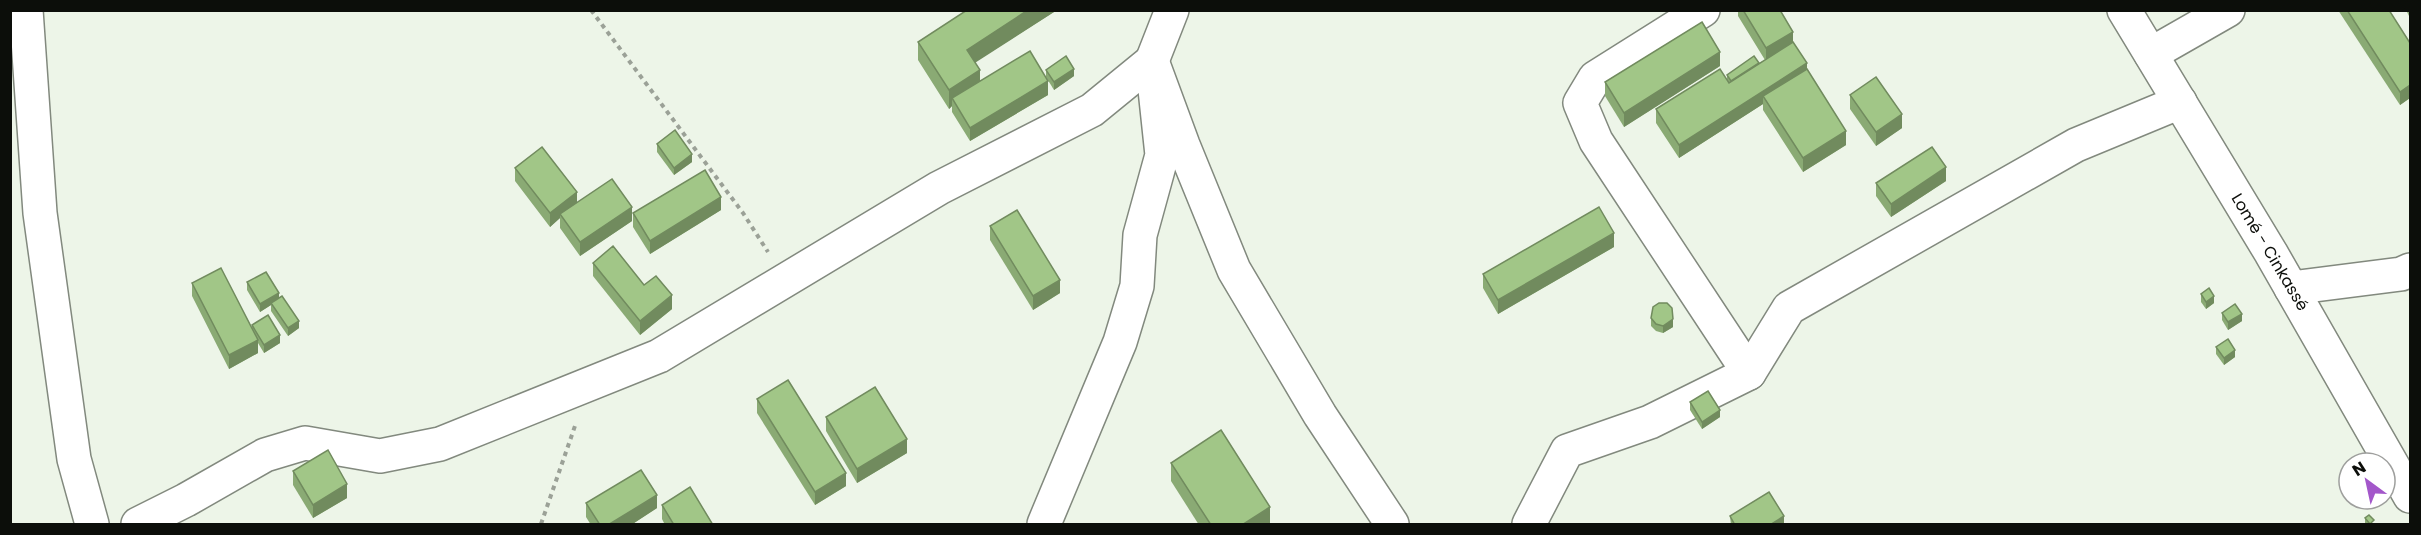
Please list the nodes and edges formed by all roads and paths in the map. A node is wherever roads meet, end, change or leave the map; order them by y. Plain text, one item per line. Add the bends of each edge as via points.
1 (26, 10) edge
2 (591, 10) edge
3 (1703, 10) edge
4 (2124, 10) edge
5 (2228, 10) edge
6 (1170, 12) edge
7 (2151, 54) junction
8 (1152, 61) junction
9 (2180, 102) junction
10 (2410, 270) edge
11 (786, 280) junction
12 (2291, 288) junction
13 (1749, 373) junction
14 (592, 383) junction
15 (2410, 496) edge
16 (92, 525) edge
17 (138, 525) edge
18 (541, 525) edge
19 (1044, 525) edge
20 (1392, 525) edge
21 (1528, 525) edge

1 - 16 main road via 42,224 74,459
2 - 11 path via 743,213
3 - 13 main road via 1595,78 1580,104 1596,141
4 - 7 main road, Lomé - Cinkassé
5 - 7 main road
6 - 8 main road
7 - 9 main road, Lomé - Cinkassé
8 - 11 main road via 1092,110 939,188
8 - 19 main road via 1162,155 1140,235 1137,286 1120,342
8 - 20 main road via 1234,270 1320,415
9 - 12 main road, Lomé - Cinkassé
9 - 13 main road via 2076,145 1789,308
10 - 12 main road
11 - 14 main road via 659,356
12 - 15 main road, Lomé - Cinkassé
13 - 21 main road via 1650,422 1567,451
14 - 17 main road via 440,444 380,456 305,443 265,454
14 - 18 path

